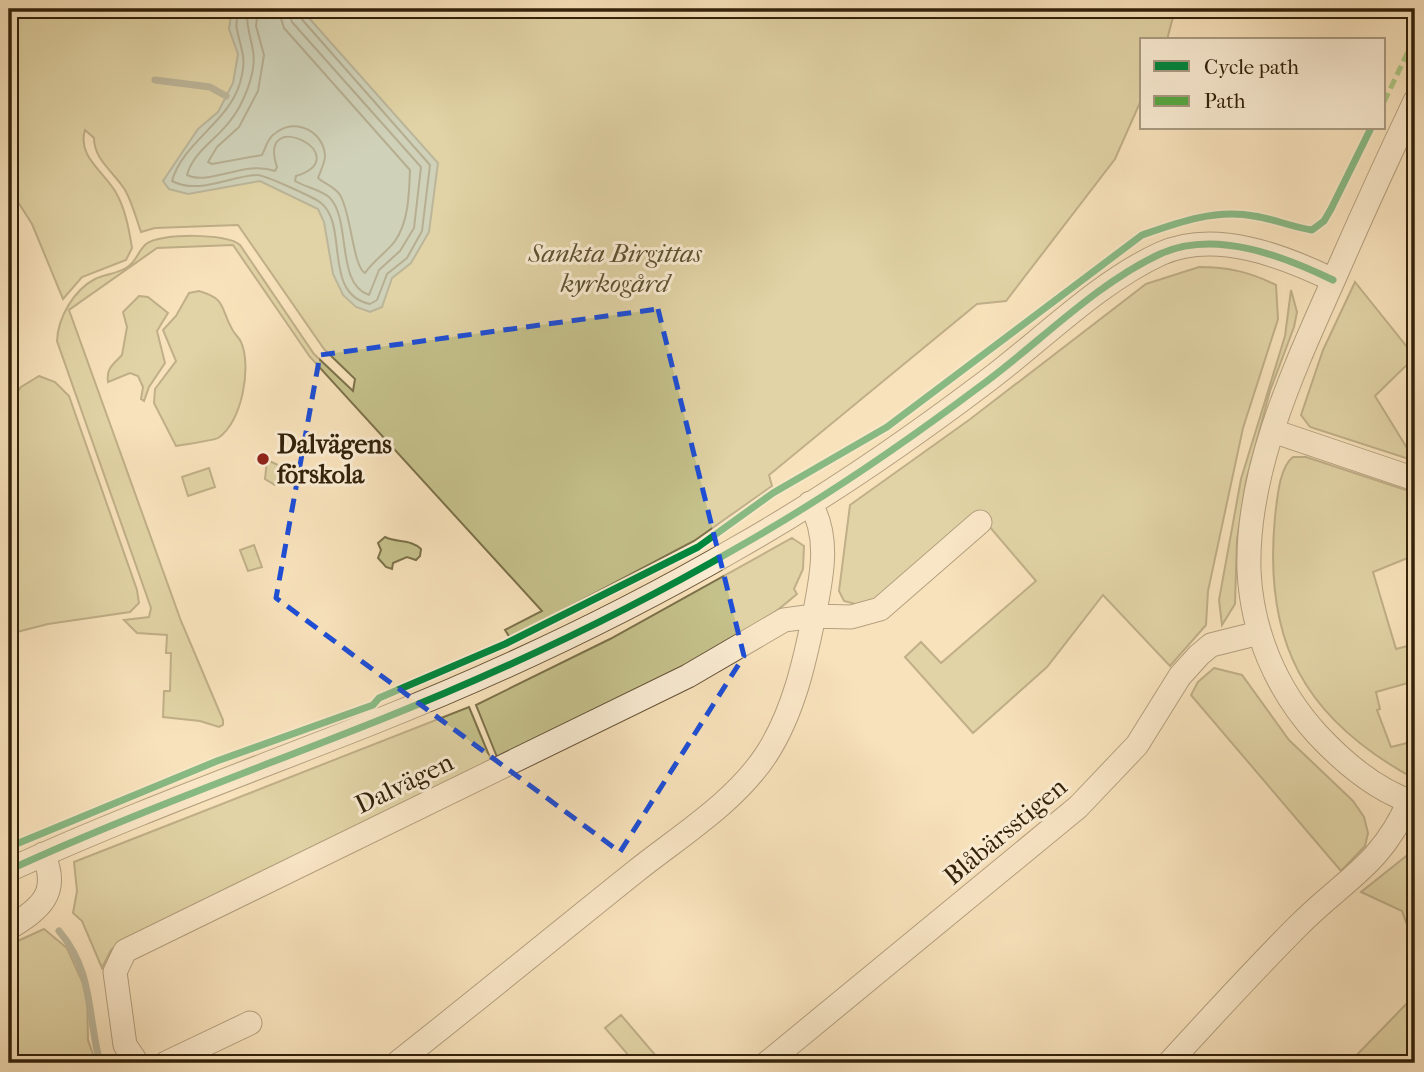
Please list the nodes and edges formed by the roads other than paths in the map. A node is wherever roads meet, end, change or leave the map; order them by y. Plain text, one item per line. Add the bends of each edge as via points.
1 (1415, 101) edge
2 (1333, 280) junction
3 (1273, 431) junction
4 (1415, 479) edge
5 (810, 503) junction
6 (980, 522) dead end
7 (814, 617) junction
8 (1259, 633) junction
9 (1412, 802) edge
10 (43, 854) junction
11 (9, 870) edge
12 (9, 928) edge
13 (250, 1023) dead end
14 (137, 1063) edge
15 (166, 1063) edge
16 (397, 1063) edge
17 (766, 1063) edge
18 (1169, 1063) edge

1 - 2 street
2 - 3 street
2 - 5 street via 1259,251 1208,244 1163,253 1116,281 980,387
3 - 4 street
3 - 8 street via 1251,538 1249,571
5 - 7 street via 820,519 823,552
5 - 10 street via 736,549 575,634 390,716
6 - 7 street, Dalvägen via 880,609 851,617
7 - 14 street, Dalvägen via 784,621 688,676 125,951 115,972 125,1045
7 - 16 street via 799,685 768,752 753,773
8 - 9 street via 1277,679 1303,719 1354,769
8 - 17 street, Blåbärsstigen via 1211,645 1199,655 1180,676 1137,745 1078,807
9 - 18 street via 1370,864 1303,921
10 - 11 street
10 - 12 street via 50,869 45,899
13 - 15 street

